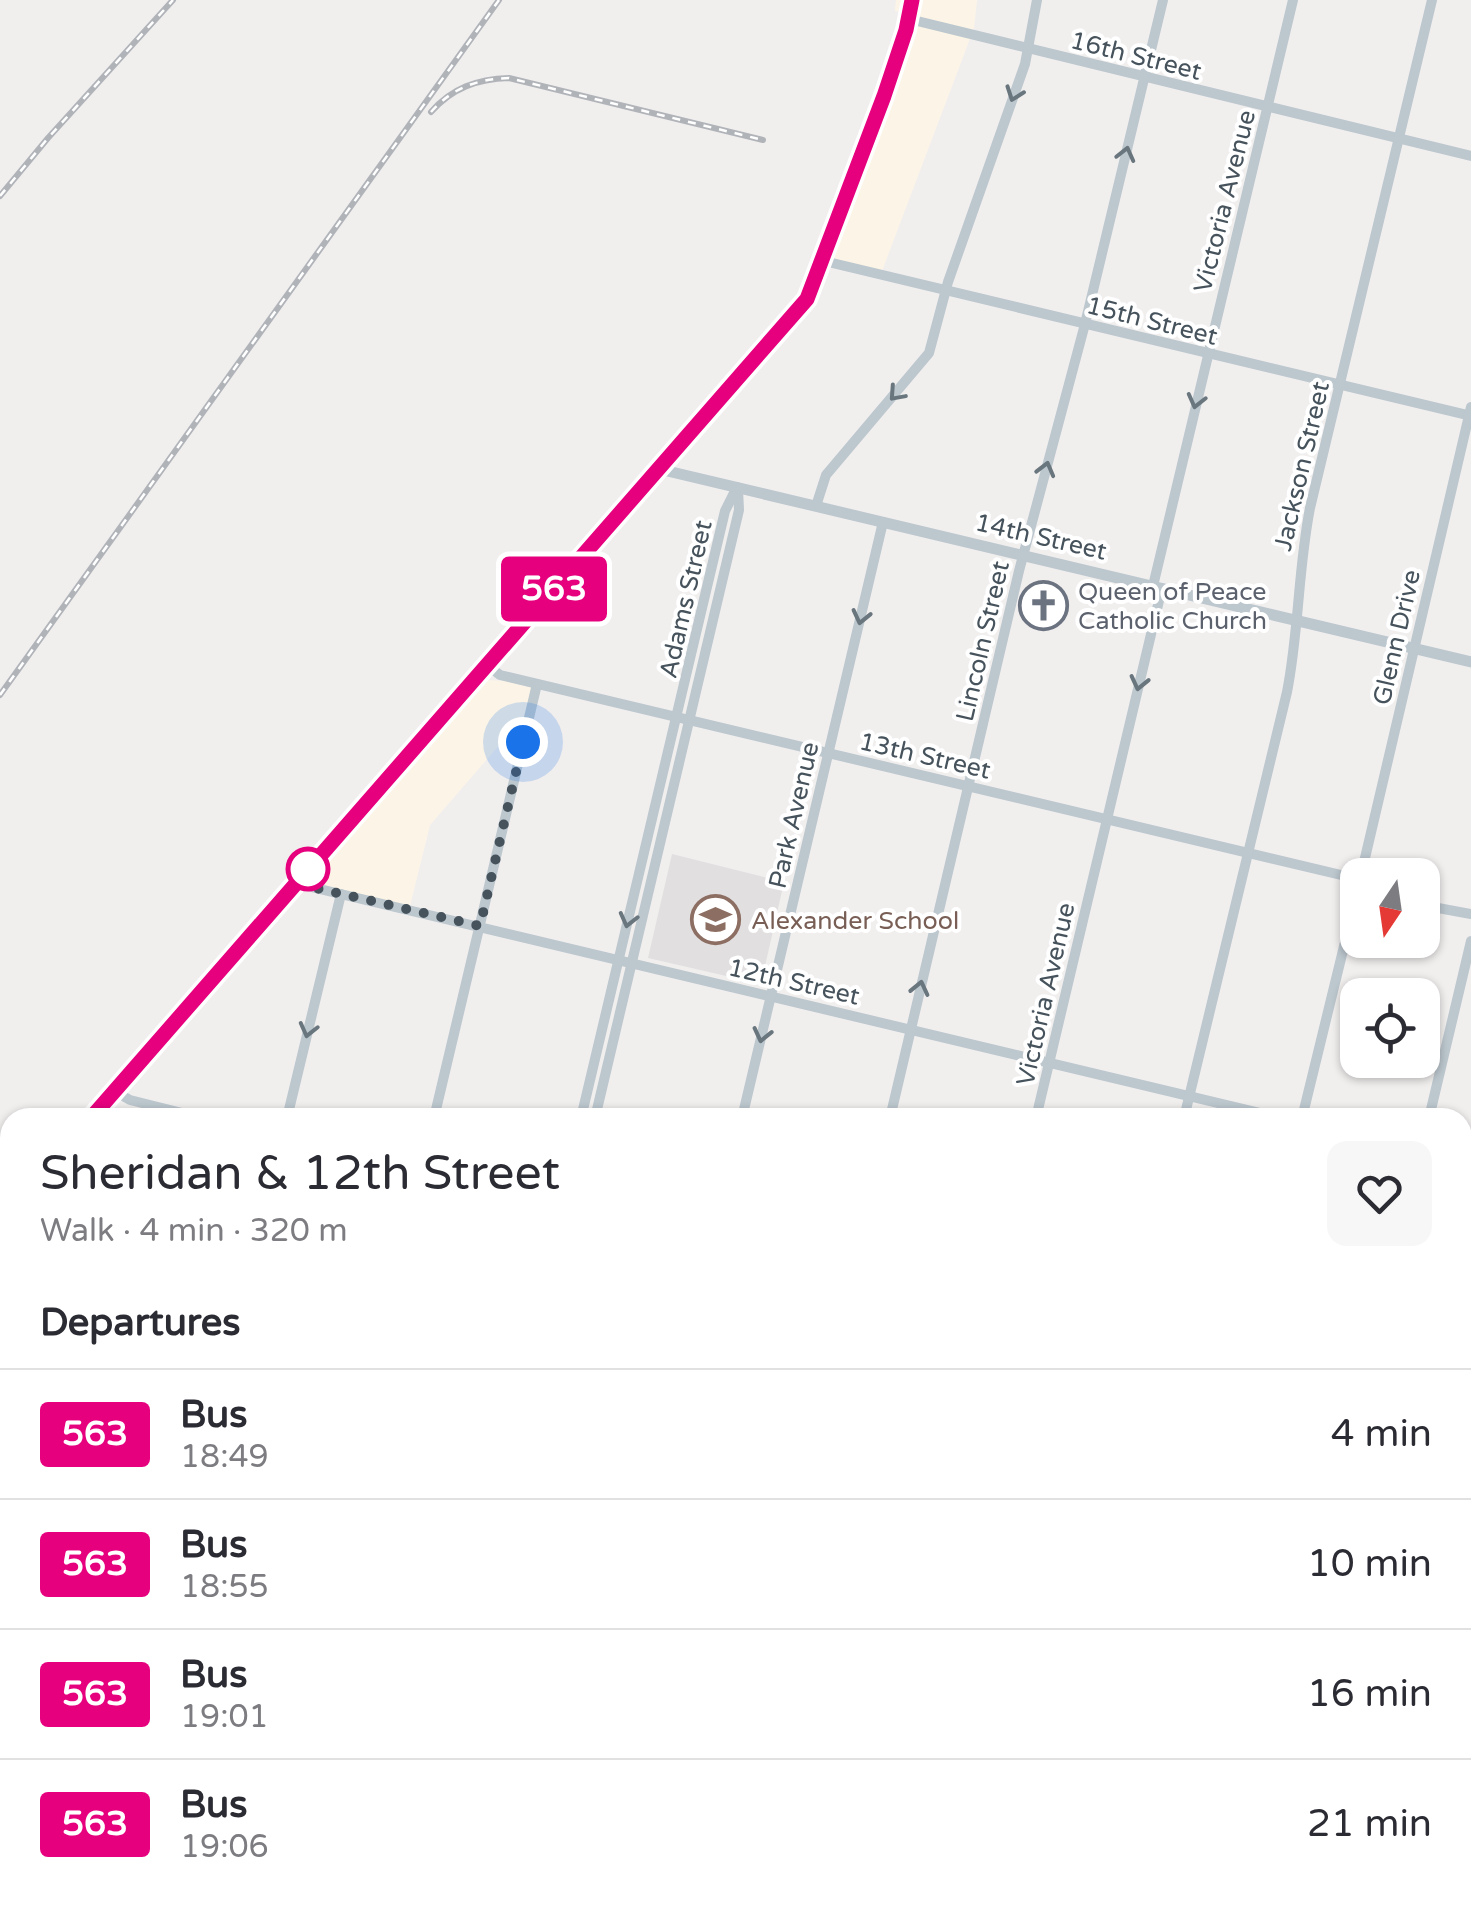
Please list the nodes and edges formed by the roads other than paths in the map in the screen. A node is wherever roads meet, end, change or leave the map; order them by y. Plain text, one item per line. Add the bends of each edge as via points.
1 (912, 0) edge
2 (1037, 0) edge
3 (1163, 0) edge
4 (1293, 0) edge
5 (1432, 0) edge
6 (909, 19) junction
7 (1030, 49) junction
8 (1144, 78) junction
9 (1267, 108) junction
10 (1399, 139) junction
11 (1471, 156) edge
12 (824, 261) junction
13 (946, 290) junction
14 (1085, 324) junction
15 (1208, 354) junction
16 (1340, 386) junction
17 (1470, 413) edge
18 (659, 468) junction
19 (737, 487) junction
20 (816, 506) junction
21 (883, 522) junction
22 (1023, 555) junction
23 (1157, 587) junction
24 (1296, 620) junction
25 (1414, 648) junction
26 (1471, 662) edge
27 (487, 665) junction
28 (537, 684) junction
29 (684, 718) junction
30 (829, 753) junction
31 (968, 786) junction
32 (1107, 820) junction
33 (1246, 852) junction
34 (1364, 858) edge
35 (1340, 873) edge
36 (299, 880) junction
37 (341, 894) junction
38 (1440, 908) edge
39 (1471, 914) edge
40 (480, 926) junction
41 (1471, 941) edge
42 (1341, 958) edge
43 (618, 960) junction
44 (631, 963) junction
45 (771, 996) junction
46 (910, 1029) junction
47 (1050, 1062) junction
48 (114, 1091) junction
49 (1189, 1096) junction
50 (149, 1105) junction
51 (100, 1108) edge
52 (148, 1108) edge
53 (161, 1108) edge
54 (289, 1108) edge
55 (436, 1108) edge
56 (583, 1108) edge
57 (597, 1108) edge
58 (744, 1108) edge
59 (892, 1108) edge
60 (1038, 1108) edge
61 (1186, 1108) edge
62 (1239, 1108) edge
63 (1304, 1108) edge
64 (1431, 1108) edge

1 - 6 highway
2 - 7 street
3 - 8 street, Lincoln Street
4 - 9 street, Victoria Avenue
5 - 10 street, Jackson Street
6 - 7 street, 16th Street
6 - 12 highway
7 - 8 street, 16th Street
7 -> 13 street
8 - 9 street, 16th Street
14 -> 8 street, Lincoln Street
9 - 10 street, 16th Street
9 - 15 street, Victoria Avenue
10 - 11 street, 16th Street
10 - 16 street, Jackson Street
12 - 13 street, 15th Street
12 - 18 highway via 798,310
13 - 14 street, 15th Street
13 -> 20 street via 923,363 826,475
14 - 15 street, 15th Street
22 -> 14 street, Lincoln Street
15 - 16 street, 15th Street
15 -> 23 street, Victoria Avenue
16 - 17 street, 15th Street
16 - 24 street, Jackson Street via 1300,558
17 - 25 street, Glenn Drive
18 - 19 street, 14th Street
18 - 27 highway
19 - 20 street, 14th Street
19 - 29 street, Adams Street via 738,510
20 - 21 street, 14th Street
21 - 22 street, 14th Street
21 -> 30 street, Park Avenue
22 - 23 street, 14th Street
22 - 31 street, Lincoln Street
23 - 24 street, 14th Street
23 -> 32 street, Victoria Avenue
24 - 25 street, 14th Street
24 - 33 street, Jackson Street via 1286,692
25 - 26 street, 14th Street
25 - 34 street, Glenn Drive
27 - 28 street, 13th Street
27 - 36 highway
28 - 29 street, 13th Street
28 - 40 street
29 - 30 street, 13th Street
29 -> 43 street, Adams Street
29 - 44 street, Adams Street
30 - 31 street, 13th Street
30 - 45 street, Park Avenue
31 - 32 street, 13th Street
46 -> 31 street, Lincoln Street
32 - 33 street, 13th Street
32 - 47 street, Victoria Avenue
33 - 35 street, 13th Street
33 - 49 street, Jackson Street
36 - 37 street, 12th Street
36 - 48 highway
37 - 40 street, 12th Street
37 -> 54 street
38 - 39 street
40 - 43 street, 12th Street
40 - 55 street
41 - 64 street
42 - 63 street
43 - 44 street, 12th Street
43 - 56 street, Adams Street
44 - 45 street, 12th Street
44 - 57 street, Adams Street
45 - 46 street, 12th Street
45 -> 58 street, Park Avenue
46 - 47 street, 12th Street
46 - 59 street, Lincoln Street
47 - 49 street, 12th Street
47 - 60 street, Victoria Avenue
48 - 50 street
48 - 51 highway
49 - 61 street, Jackson Street
49 - 62 street, 12th Street
50 - 52 street
50 - 53 street

